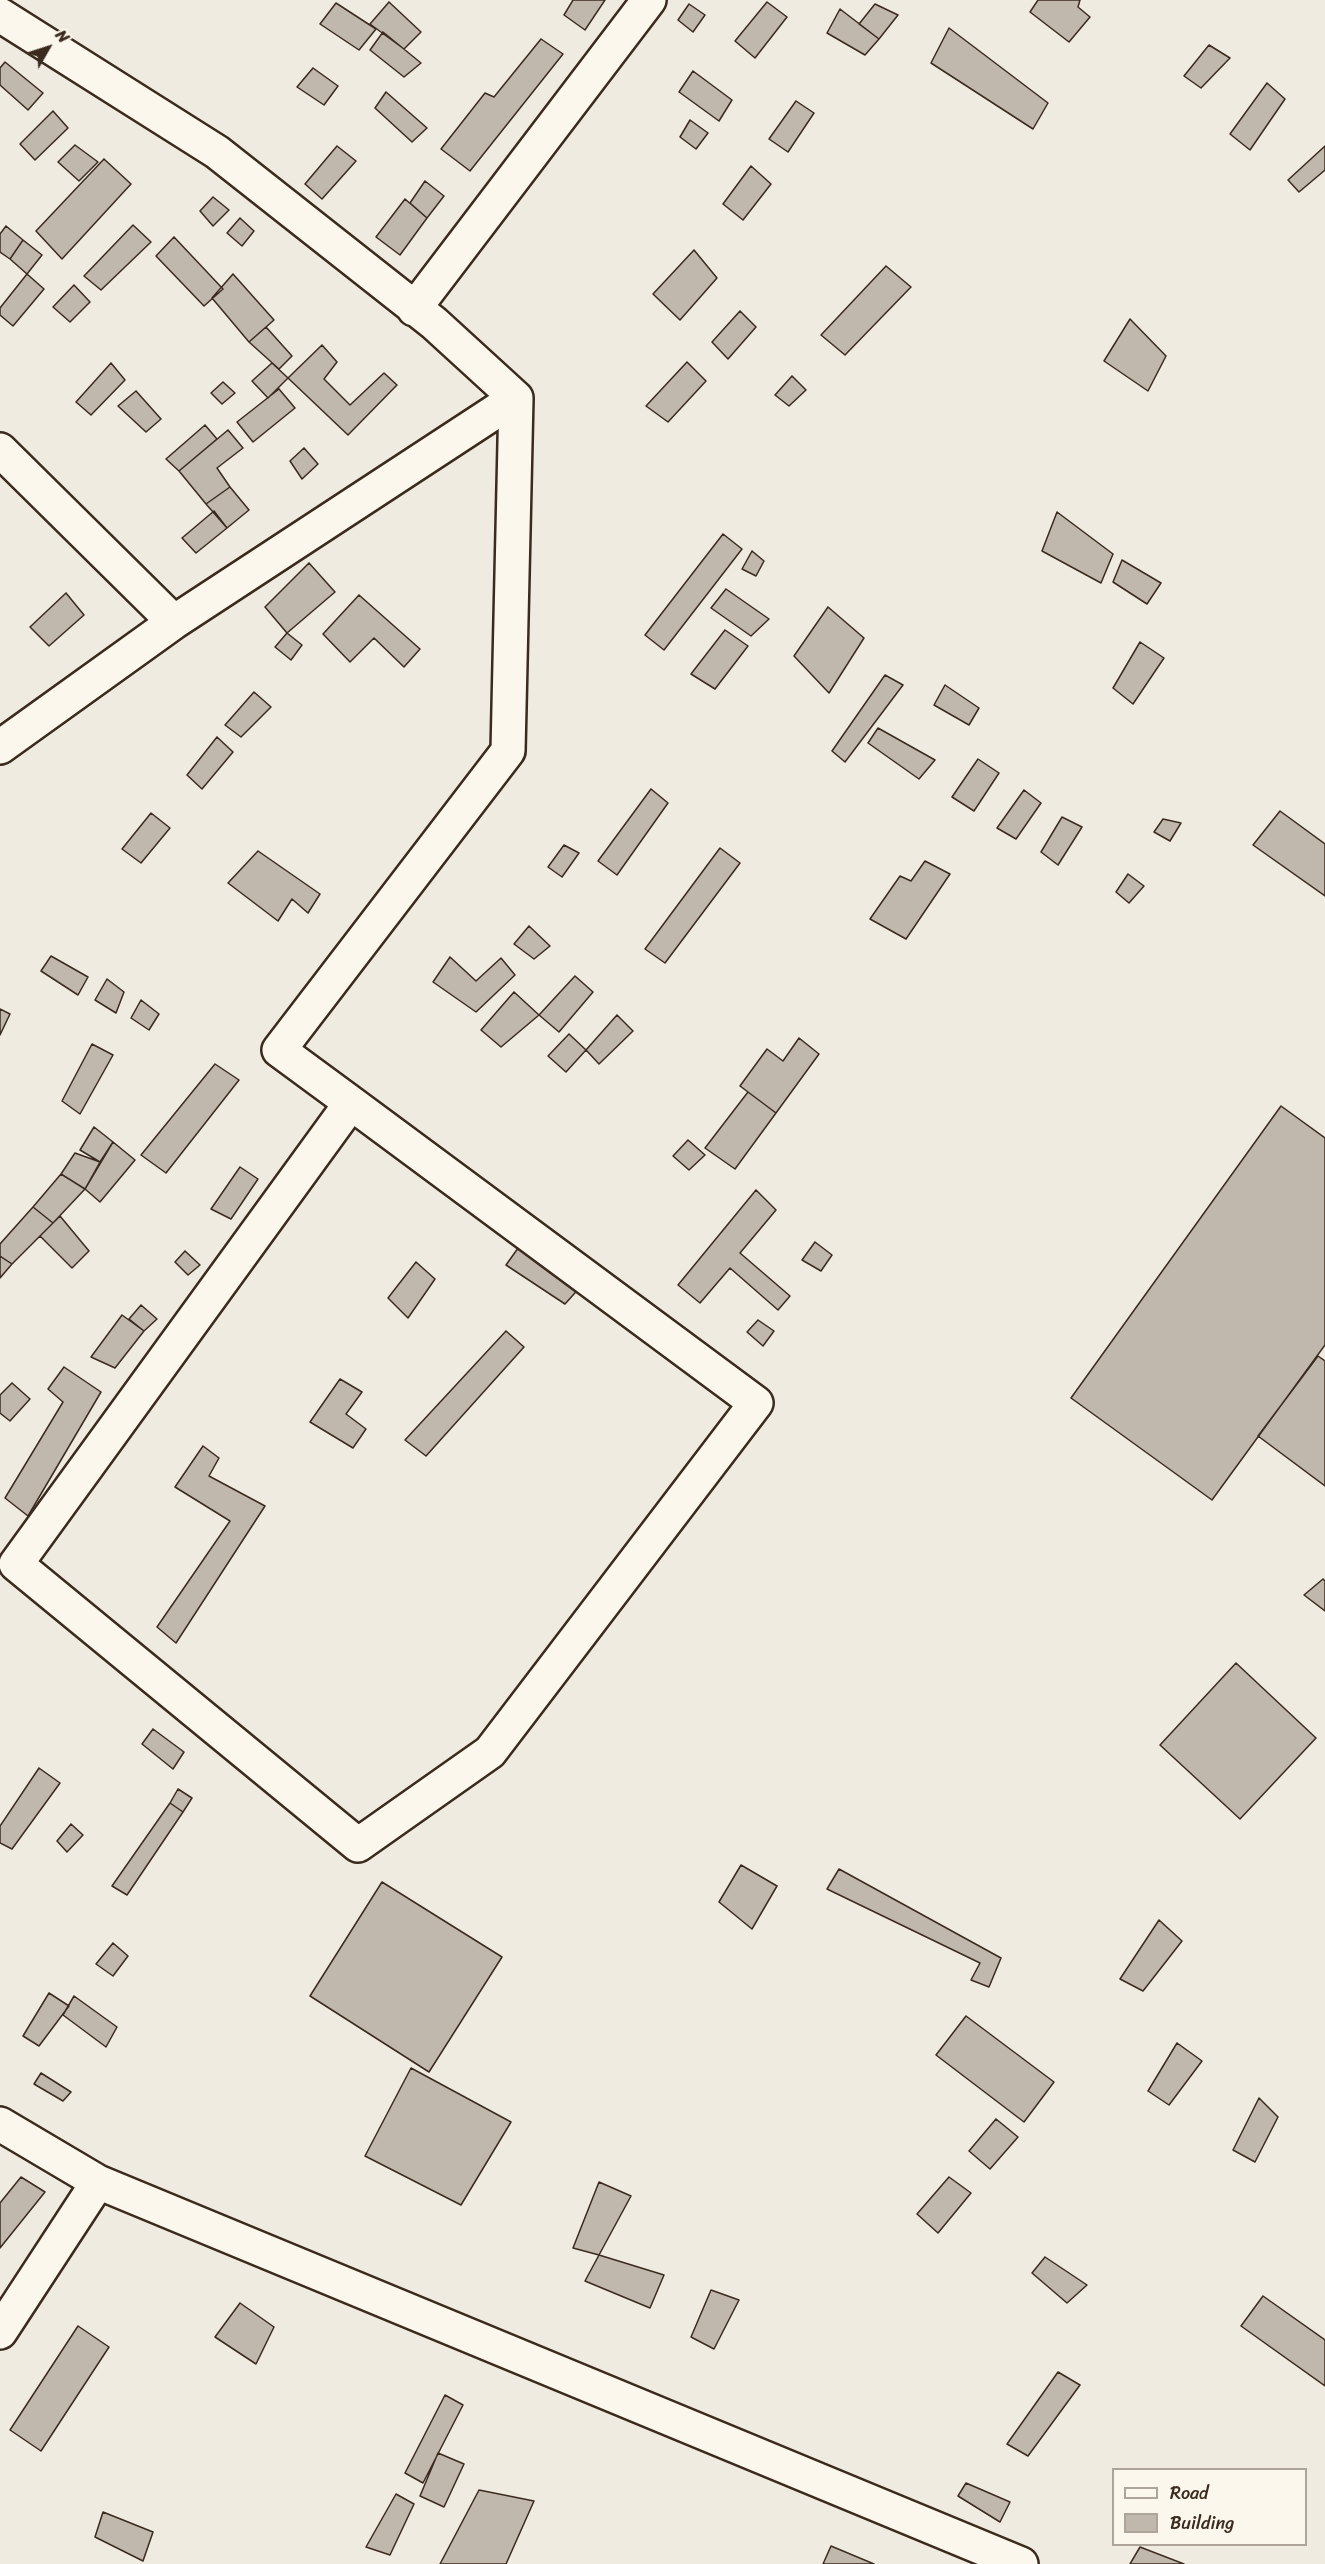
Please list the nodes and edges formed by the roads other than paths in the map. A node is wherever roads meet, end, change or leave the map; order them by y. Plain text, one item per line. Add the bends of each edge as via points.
1 (649, 0) edge
2 (0, 15) edge
3 (414, 309) junction
4 (516, 398) junction
5 (0, 450) edge
6 (174, 621) junction
7 (0, 747) edge
8 (351, 1103) junction
9 (0, 2124) edge
10 (98, 2182) junction
11 (0, 2332) edge
12 (1021, 2564) edge

1 - 3 street
2 - 3 street via 217,153
3 - 4 street
4 - 6 street
4 - 8 street via 508,752 279,1050
5 - 6 street
6 - 7 street
8 - 8 street via 756,1403 490,1752 358,1845 16,1564
9 - 10 street
10 - 11 street
10 - 12 street

